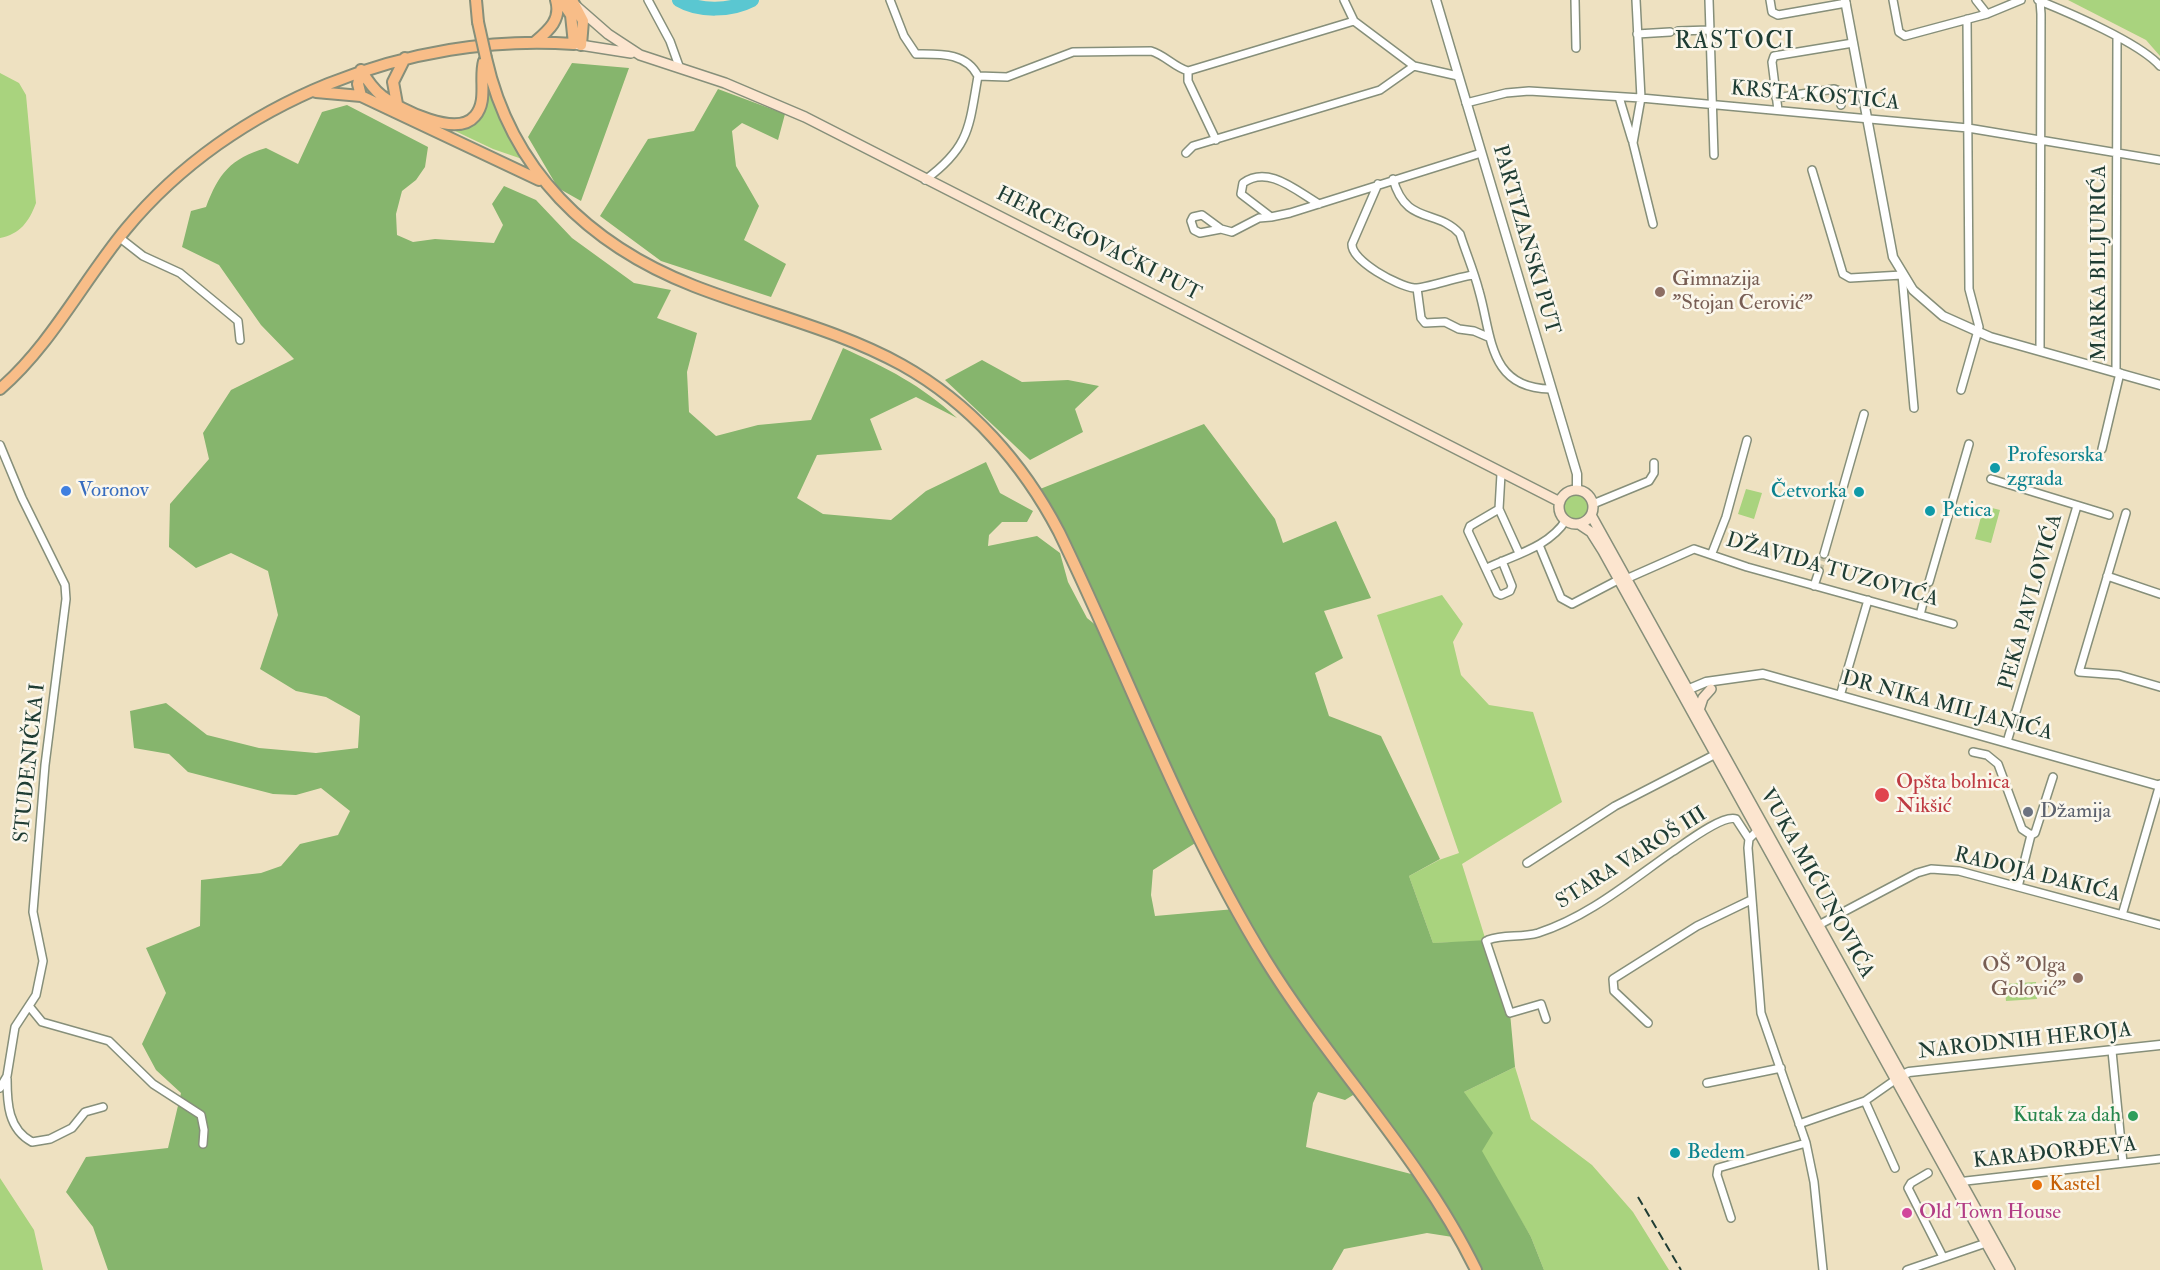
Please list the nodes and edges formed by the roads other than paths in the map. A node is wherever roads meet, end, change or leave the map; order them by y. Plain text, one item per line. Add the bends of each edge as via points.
1 (558, 0) edge
2 (648, 0) edge
3 (890, 0) edge
4 (1344, 0) edge
5 (1436, 0) edge
6 (1575, 0) edge
7 (1636, 0) edge
8 (1709, 0) edge
9 (1770, 0) edge
10 (1893, 0) edge
11 (1976, 0) edge
12 (2021, 0) edge
13 (476, 1) edge
14 (1846, 1) edge
15 (2039, 1) edge
16 (574, 3) edge
17 (1987, 14) junction
18 (1966, 19) junction
19 (1354, 21) junction
20 (1709, 30) junction
21 (1678, 31) dead end
22 (1670, 32) dead end
23 (1637, 34) junction
24 (2117, 38) junction
25 (534, 43) junction
26 (1853, 43) junction
27 (578, 44) junction
28 (1576, 48) dead end
29 (640, 55) junction
30 (405, 58) junction
31 (486, 58) junction
32 (679, 66) junction
33 (1414, 66) junction
34 (2160, 66) edge
35 (361, 70) junction
36 (1188, 71) junction
37 (978, 76) junction
38 (1458, 76) junction
39 (312, 92) junction
40 (361, 96) junction
41 (1619, 97) junction
42 (1641, 98) junction
43 (1776, 98) junction
44 (1466, 103) junction
45 (397, 104) junction
46 (1711, 104) junction
47 (1841, 105) dead end
48 (1778, 110) junction
49 (1868, 119) junction
50 (1968, 128) junction
51 (1216, 140) junction
52 (2041, 140) junction
53 (1633, 143) junction
54 (1186, 153) dead end
55 (1481, 153) junction
56 (2117, 154) junction
57 (1714, 155) dead end
58 (2160, 160) edge
59 (1812, 170) dead end
60 (1393, 179) junction
61 (925, 180) junction
62 (545, 183) junction
63 (1378, 184) junction
64 (1318, 204) junction
65 (1270, 217) junction
66 (1653, 224) dead end
67 (1221, 230) dead end
68 (120, 237) junction
69 (1474, 274) junction
70 (1902, 275) junction
71 (1417, 288) junction
72 (1979, 331) junction
73 (1488, 337) junction
74 (240, 340) dead end
75 (2040, 350) junction
76 (2118, 373) junction
77 (2160, 385) edge
78 (1550, 388) junction
79 (0, 389) edge
80 (1961, 390) dead end
81 (1914, 408) dead end
82 (1864, 414) dead end
83 (1747, 440) dead end
84 (1969, 444) dead end
85 (0, 445) edge
86 (2102, 449) dead end
87 (1654, 463) dead end
88 (1500, 474) junction
89 (1990, 479) dead end
90 (1577, 490) junction
91 (1560, 502) junction
92 (1593, 504) junction
93 (2077, 506) junction
94 (1499, 509) junction
95 (2126, 513) dead end
96 (2109, 514) dead end
97 (1591, 515) junction
98 (1566, 520) junction
99 (1579, 524) junction
100 (1539, 545) junction
101 (1520, 553) junction
102 (1712, 553) junction
103 (1824, 554) tunnel mouth
104 (1502, 561) junction
105 (1487, 568) junction
106 (1819, 571) tunnel mouth
107 (2107, 576) junction
108 (1622, 579) junction
109 (1929, 582) tunnel mouth
110 (1815, 586) junction
111 (2160, 594) edge
112 (1868, 600) junction
113 (1923, 603) tunnel mouth
114 (1920, 615) junction
115 (1953, 624) dead end
116 (1724, 680) junction
117 (2160, 687) edge
118 (1711, 689) junction
119 (1685, 694) junction
120 (1840, 696) junction
121 (1699, 711) junction
122 (2007, 742) junction
123 (1973, 752) dead end
124 (1714, 755) junction
125 (2053, 777) dead end
126 (2160, 785) edge
127 (1759, 828) junction
128 (2031, 835) junction
129 (1749, 839) junction
130 (1527, 863) dead end
131 (2018, 887) junction
132 (1751, 900) junction
133 (2122, 915) junction
134 (2160, 925) edge
135 (1814, 927) junction
136 (29, 1005) junction
137 (1546, 1019) dead end
138 (1648, 1023) dead end
139 (2160, 1045) edge
140 (2112, 1051) junction
141 (1780, 1068) junction
142 (7, 1076) junction
143 (1898, 1077) junction
144 (1707, 1083) dead end
145 (0, 1088) edge
146 (1866, 1101) junction
147 (103, 1107) dead end
148 (1799, 1124) junction
149 (1806, 1143) junction
150 (203, 1144) dead end
151 (2160, 1160) edge
152 (2123, 1163) junction
153 (1895, 1168) dead end
154 (1928, 1173) dead end
155 (1958, 1182) junction
156 (1731, 1218) dead end
157 (1986, 1243) junction
158 (1943, 1257) junction
159 (1476, 1270) edge
160 (1823, 1270) edge
161 (1907, 1270) edge
162 (2001, 1270) edge
163 (2010, 1270) edge

1 - 25 main road via 555,22
1 - 27 main road via 571,15
2 - 32 street
3 - 37 street via 904,36 916,54 952,55
4 - 19 street
5 - 38 street, PARTIZANSKI PUT
6 - 28 street
7 - 23 street
8 - 20 street
9 - 14 street via 1772,12 1778,15
10 - 18 street via 1899,32 1905,36
11 - 17 street
12 - 17 street
13 - 31 main road, bridge
14 - 26 street
15 - 24 street
15 - 52 street
16 - 27 main road via 584,24
16 - 29 main road via 608,34
17 - 18 street
18 - 50 street
19 - 33 street
19 - 36 street
20 - 21 street
20 - 46 street
22 - 23 street
23 - 42 street
24 - 34 street
24 - 56 street, MARKA BILJURIĆA
25 - 27 main road
25 - 30 main road via 443,50
26 - 43 street via 1774,56
26 - 49 street
27 - 29 main road
29 - 32 main road, HERCEGOVAČKI PUT
30 - 35 main road
30 - 45 main road via 393,82
31 - 45 main road via 481,104 467,123 447,125
31 - 62 main road via 507,122 522,152
32 - 61 main road, HERCEGOVAČKI PUT via 790,110
33 - 38 street
33 - 51 street via 1380,90
35 - 39 main road
35 - 40 main road
35 - 45 main road via 375,90
36 - 37 street via 1151,51 1073,52 1007,77
36 - 51 street via 1187,78
37 - 61 street via 966,138 945,165
38 - 44 street, PARTIZANSKI PUT
39 - 40 main road
39 - 68 main road via 199,160 151,201
40 - 62 main road
41 - 42 street, KRSTA KOSTIĆA
41 - 44 street, KRSTA KOSTIĆA via 1530,91
41 - 53 street
42 - 46 street, KRSTA KOSTIĆA
42 - 53 street
43 - 47 street via 1837,90
43 - 48 street
44 - 55 street, PARTIZANSKI PUT
46 - 48 street, KRSTA KOSTIĆA
46 - 57 street
48 - 49 street, KRSTA KOSTIĆA
49 - 50 street, KRSTA KOSTIĆA
49 - 70 street via 1893,257
50 - 52 street, KRSTA KOSTIĆA
50 - 72 street via 1969,289
51 - 54 street
52 - 56 street, KRSTA KOSTIĆA
52 - 75 street
53 - 66 street
55 - 60 street
55 - 78 street, PARTIZANSKI PUT
56 - 58 street, KRSTA KOSTIĆA
56 - 76 street, MARKA BILJURIĆA
59 - 70 street via 1843,274 1850,278
60 - 63 street
60 - 69 street via 1397,196 1405,205 1457,230
61 - 88 main road, HERCEGOVAČKI PUT
62 - 159 main road via 595,230 653,267 693,286 857,344 908,369 956,402 999,444 1059,532 1184,807 1233,904 1286,992 1433,1196
63 - 64 street
63 - 71 street via 1352,249 1363,264
64 - 65 street
64 - 65 street via 1276,179 1254,175 1243,183 1241,194
65 - 67 street via 1259,218 1237,231
68 - 74 street via 143,256 180,273 238,321
68 - 79 main road via 32,356
69 - 71 street
69 - 73 street
70 - 72 street via 1943,316
70 - 81 street
71 - 73 street via 1425,323 1445,322
72 - 75 street
72 - 80 street
73 - 78 street via 1511,375 1528,386
75 - 76 street
76 - 77 street
76 - 86 street, MARKA BILJURIĆA
78 - 90 street, PARTIZANSKI PUT via 1577,474
82 - 103 street
83 - 102 street, DŽAVIDA TUZOVIĆA
84 - 109 street
85 - 136 street, STUDENIČKA I via 65,585 66,599 45,765 33,912 43,961 36,995
87 - 92 street via 1652,477 1643,484
88 - 91 main road, HERCEGOVAČKI PUT
88 - 94 street
89 - 93 street, PEKA PAVLOVIĆA
90 - 91 main road via 1566,492
90 - 92 main road via 1588,494
91 - 98 main road via 1560,513
92 - 97 main road
93 - 96 street, PEKA PAVLOVIĆA
93 - 122 street, PEKA PAVLOVIĆA
94 - 101 street
94 - 105 street via 1468,531
95 - 107 street
97 - 99 main road
97 - 108 main road, VUKA MIĆUNOVIĆA
98 - 99 main road
98 - 100 street via 1556,535
99 - 108 main road, VUKA MIĆUNOVIĆA via 1591,532
100 - 101 street
100 - 108 street via 1566,603 1572,604
101 - 104 street
102 - 108 street via 1689,550
102 - 110 street, DŽAVIDA TUZOVIĆA
104 - 105 street
104 - 105 street via 1512,586 1510,591 1497,593
106 - 110 street
107 - 111 street
107 - 117 street via 2079,672 2119,675
108 - 119 main road, VUKA MIĆUNOVIĆA
110 - 112 street, DŽAVIDA TUZOVIĆA
112 - 114 street, DŽAVIDA TUZOVIĆA
112 - 120 street
113 - 114 street
114 - 115 street, DŽAVIDA TUZOVIĆA
116 - 118 street, DR NIKA MILJANIĆA
116 - 119 street, DR NIKA MILJANIĆA
116 - 120 street, DR NIKA MILJANIĆA via 1762,674
118 - 119 street, DR NIKA MILJANIĆA
118 - 121 main road
119 - 121 main road, VUKA MIĆUNOVIĆA
119 - 124 main road, VUKA MIĆUNOVIĆA
120 - 122 street, DR NIKA MILJANIĆA
121 - 127 main road, VUKA MIĆUNOVIĆA
122 - 126 street, DR NIKA MILJANIĆA
123 - 128 street via 1987,755 1998,764 2022,830
124 - 127 main road, VUKA MIĆUNOVIĆA
124 - 130 street via 1615,806
125 - 128 street via 2035,833
126 - 133 street
127 - 129 street
127 - 135 main road, VUKA MIĆUNOVIĆA
128 - 131 street
129 - 132 street
129 - 137 street, STARA VAROŠ III via 1736,819 1728,818 1693,837 1575,919 1535,934 1501,935 1487,940 1510,1013 1541,1004
131 - 133 street, RADOJA DAKIĆA
131 - 135 street, RADOJA DAKIĆA via 1959,871 1931,869
132 - 138 street via 1697,926 1613,979 1614,991
132 - 141 street via 1761,1013
133 - 134 street, RADOJA DAKIĆA
135 - 143 main road, VUKA MIĆUNOVIĆA
136 - 142 street, STUDENIČKA I via 15,1027
136 - 150 street via 42,1022 109,1041 153,1084 201,1114
139 - 140 street, NARODNIH HEROJA
140 - 143 street, NARODNIH HEROJA
140 - 152 street
141 - 144 street
141 - 148 street
142 - 145 street, STUDENIČKA I
142 - 147 street via 8,1114 32,1142 50,1139 72,1128 85,1112
143 - 146 street
143 - 155 main road, VUKA MIĆUNOVIĆA
146 - 148 street
146 - 153 street
148 - 149 street
149 - 156 street via 1718,1168
149 - 160 street
151 - 152 street, KARAĐORĐEVA
152 - 155 street, KARAĐORĐEVA
154 - 158 street via 1908,1188
155 - 157 main road, VUKA MIĆUNOVIĆA
155 - 163 main road, VUKA MIĆUNOVIĆA
157 - 158 street
157 - 162 main road, VUKA MIĆUNOVIĆA
158 - 161 street

